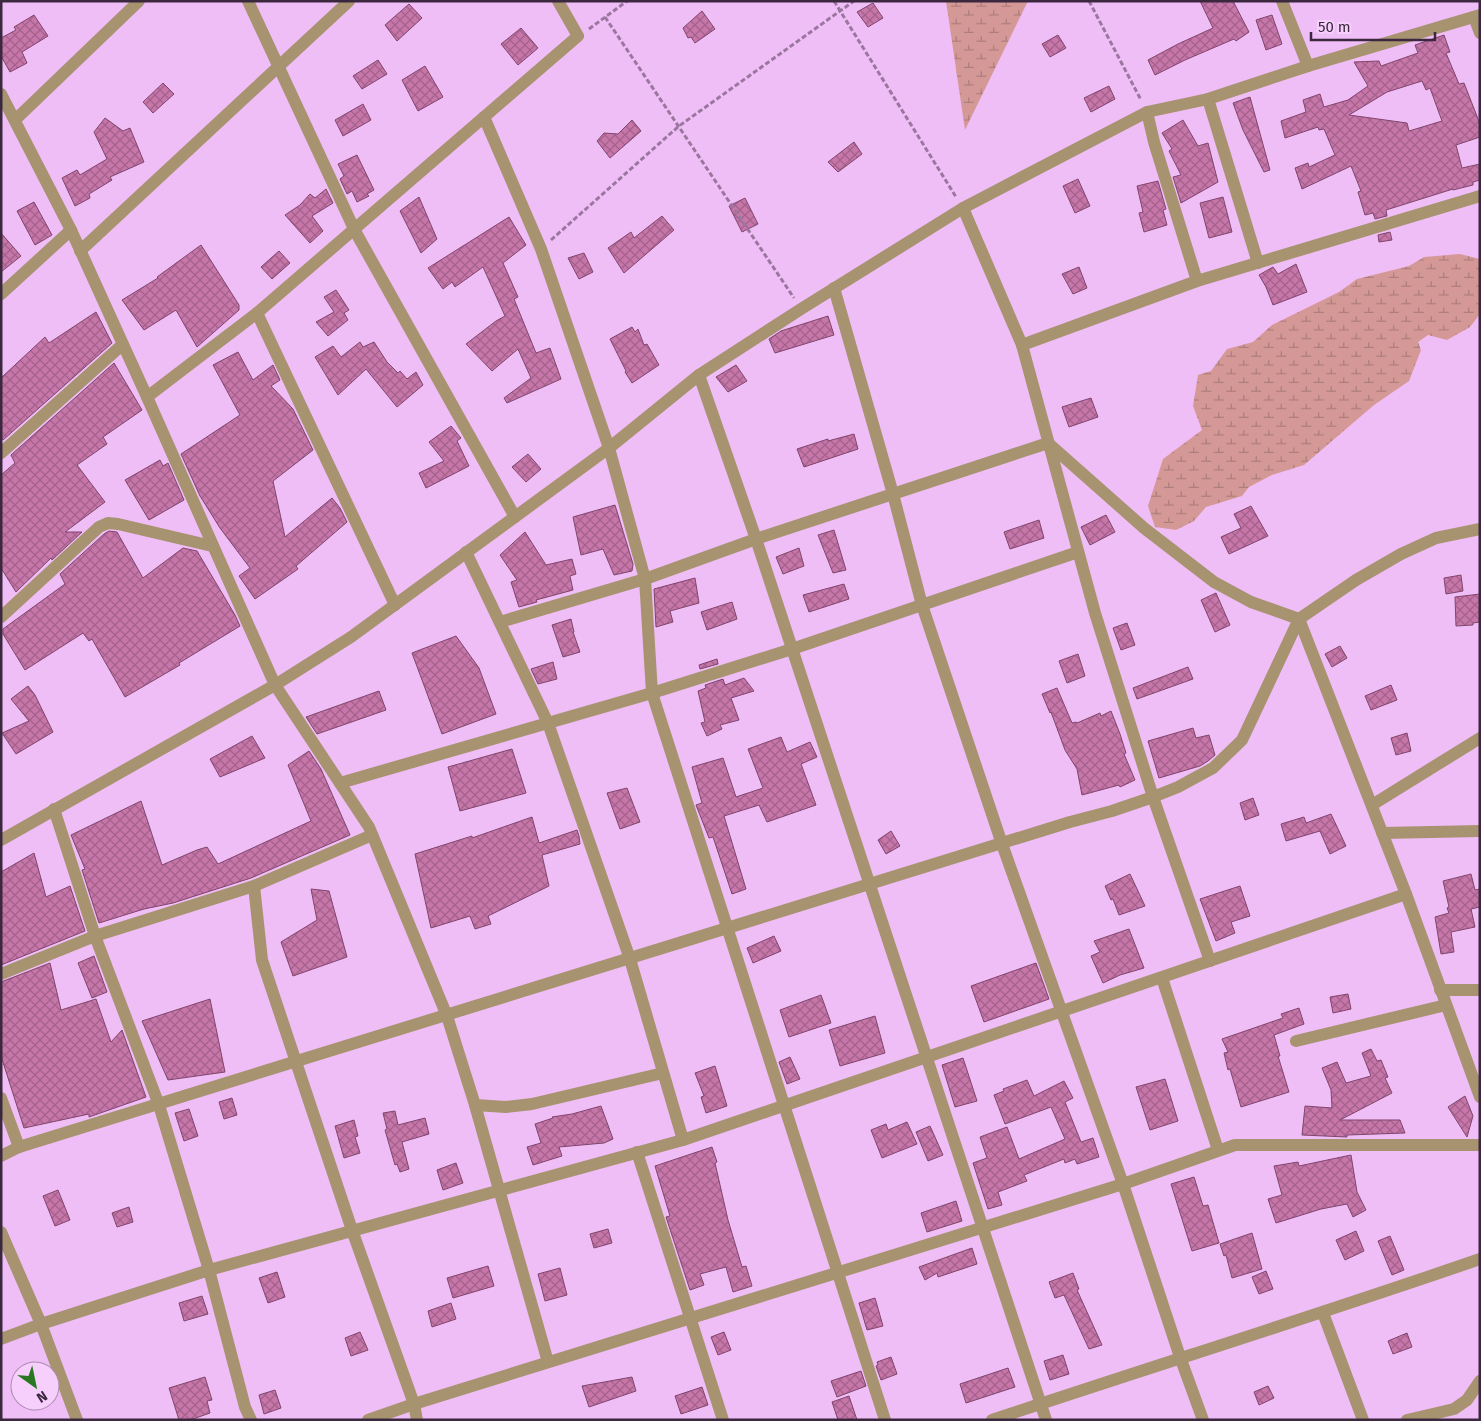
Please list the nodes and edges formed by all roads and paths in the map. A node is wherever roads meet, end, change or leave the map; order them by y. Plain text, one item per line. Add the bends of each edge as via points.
1 (139, 1) edge
2 (248, 1) edge
3 (349, 1) edge
4 (558, 1) edge
5 (626, 1) edge
6 (834, 1) edge
7 (854, 1) edge
8 (1089, 1) edge
9 (1282, 1) edge
10 (842, 11) junction
11 (1477, 16) edge
12 (605, 17) junction
13 (1480, 33) edge
14 (578, 36) junction
15 (1308, 66) junction
16 (278, 67) junction
17 (2, 97) edge
18 (1208, 99) junction
19 (1147, 112) junction
20 (484, 117) junction
21 (15, 120) junction
22 (679, 126) junction
23 (1479, 197) edge
24 (963, 208) junction
25 (71, 230) junction
26 (355, 231) junction
27 (541, 249) junction
28 (80, 252) junction
29 (1258, 263) junction
30 (1197, 281) junction
31 (834, 288) junction
32 (1, 294) edge
33 (801, 309) junction
34 (257, 313) junction
35 (122, 345) junction
36 (1022, 345) junction
37 (699, 375) junction
38 (147, 397) junction
39 (1048, 442) junction
40 (609, 448) junction
41 (1, 453) edge
42 (893, 494) junction
43 (515, 517) junction
44 (1480, 529) edge
45 (756, 539) junction
46 (212, 546) junction
47 (466, 552) junction
48 (1078, 552) junction
49 (645, 579) junction
50 (395, 605) junction
51 (922, 605) junction
52 (1, 617) edge
53 (1299, 619) junction
54 (500, 622) junction
55 (792, 649) junction
56 (275, 685) junction
57 (652, 693) junction
58 (548, 723) junction
59 (1480, 738) edge
60 (340, 784) junction
61 (1153, 797) junction
62 (1372, 805) junction
63 (54, 809) junction
64 (1480, 831) edge
65 (1382, 833) junction
66 (372, 835) junction
67 (1, 840) edge
68 (1002, 844) junction
69 (870, 884) junction
70 (254, 886) junction
71 (1406, 894) junction
72 (727, 929) junction
73 (96, 936) junction
74 (630, 959) junction
75 (1210, 961) junction
76 (1, 974) edge
77 (1162, 978) junction
78 (1440, 990) junction
79 (1480, 990) edge
80 (1446, 1006) junction
81 (1061, 1012) junction
82 (447, 1016) junction
83 (1296, 1041) dead end
84 (927, 1058) junction
85 (296, 1060) junction
86 (663, 1073) junction
87 (1480, 1097) edge
88 (1, 1098) edge
89 (159, 1105) junction
90 (475, 1105) junction
91 (783, 1106) junction
92 (683, 1140) junction
93 (1480, 1145) edge
94 (19, 1147) junction
95 (1218, 1150) junction
96 (638, 1152) junction
97 (1, 1156) edge
98 (1123, 1184) junction
99 (499, 1191) junction
100 (983, 1228) junction
101 (352, 1230) junction
102 (1, 1232) edge
103 (1480, 1259) edge
104 (209, 1270) junction
105 (837, 1273) junction
106 (1323, 1313) junction
107 (692, 1318) junction
108 (41, 1324) junction
109 (1, 1339) edge
110 (1180, 1358) junction
111 (548, 1362) junction
112 (1480, 1381) edge
113 (414, 1404) junction
114 (1041, 1404) junction
115 (77, 1420) edge
116 (251, 1420) edge
117 (368, 1420) edge
118 (417, 1420) edge
119 (724, 1420) edge
120 (884, 1420) edge
121 (992, 1420) edge
122 (1046, 1420) edge
123 (1203, 1420) edge
124 (1363, 1420) edge
125 (1407, 1420) edge

1 - 21 street
2 - 16 street
3 - 16 street
4 - 14 street
5 - 12 path
6 - 10 path
7 - 10 path
8 - 19 path
9 - 15 street
10 - 22 path
10 - 24 path
11 - 13 street
11 - 15 street
12 - 14 path
12 - 22 path
14 - 20 street
15 - 18 street
16 - 26 street
16 - 28 street
17 - 21 street
18 - 19 street
18 - 29 street
19 - 24 street
19 - 30 street
20 - 26 street
20 - 27 street
21 - 25 street
22 - 27 path
22 - 33 path
23 - 29 street
24 - 31 street
24 - 36 street
25 - 28 street
25 - 32 street
26 - 34 street
26 - 43 street
27 - 40 street
28 - 35 street
29 - 30 street
30 - 36 street
31 - 33 street
31 - 42 street
33 - 37 street
34 - 38 street
34 - 50 street
35 - 38 street
35 - 41 street
36 - 39 street
37 - 40 street
37 - 45 street
38 - 46 street
39 - 42 street
39 - 48 street
39 - 53 street via 1144,528 1214,582 1251,602
40 - 43 street
40 - 49 street
42 - 45 street
42 - 51 street
43 - 47 street
44 - 53 street via 1436,538 1401,554
45 - 49 street
45 - 55 street
46 - 52 street via 108,523 99,527
46 - 56 street
47 - 50 street
47 - 54 street
48 - 51 street
48 - 61 street
49 - 54 street
49 - 57 street
50 - 56 street via 352,637
51 - 55 street
51 - 68 street
53 - 61 street via 1242,740 1213,768
53 - 62 street
54 - 58 street
55 - 57 street
55 - 69 street
56 - 60 street
56 - 63 street
57 - 58 street
57 - 72 street
58 - 60 street
58 - 74 street
59 - 62 street
60 - 66 street
61 - 68 street
61 - 75 street
62 - 65 street
63 - 67 street
63 - 73 street
64 - 65 street
65 - 71 street
66 - 70 street
66 - 82 street
68 - 69 street
68 - 81 street
69 - 72 street
69 - 84 street
70 - 73 street
70 - 85 street via 262,960
71 - 75 street
71 - 78 street
72 - 74 street
72 - 91 street
73 - 76 street
73 - 89 street
74 - 82 street
74 - 86 street
75 - 77 street
77 - 81 street
77 - 95 street
78 - 79 street
78 - 80 street
80 - 83 street
80 - 87 street
81 - 84 street
81 - 98 street
82 - 85 street
82 - 90 street
84 - 91 street
84 - 100 street
85 - 89 street
85 - 101 street
86 - 90 street via 532,1104 506,1107
86 - 92 street
88 - 94 street
89 - 94 street
89 - 104 street
90 - 99 street
91 - 92 street
91 - 105 street
92 - 96 street
93 - 95 street via 1253,1144
94 - 97 street
95 - 98 street
96 - 99 street
96 - 107 street
98 - 100 street
98 - 110 street
99 - 101 street
99 - 111 street
100 - 105 street
100 - 114 street
101 - 104 street
101 - 113 street
102 - 108 street
103 - 106 street
104 - 108 street
104 - 116 street
105 - 107 street
105 - 120 street
106 - 110 street
106 - 124 street
107 - 111 street
107 - 119 street
108 - 109 street
108 - 115 street
110 - 114 street
110 - 123 street
111 - 113 street
112 - 125 street via 1467,1400 1454,1409
113 - 117 street
113 - 118 street
114 - 121 street
114 - 122 street

